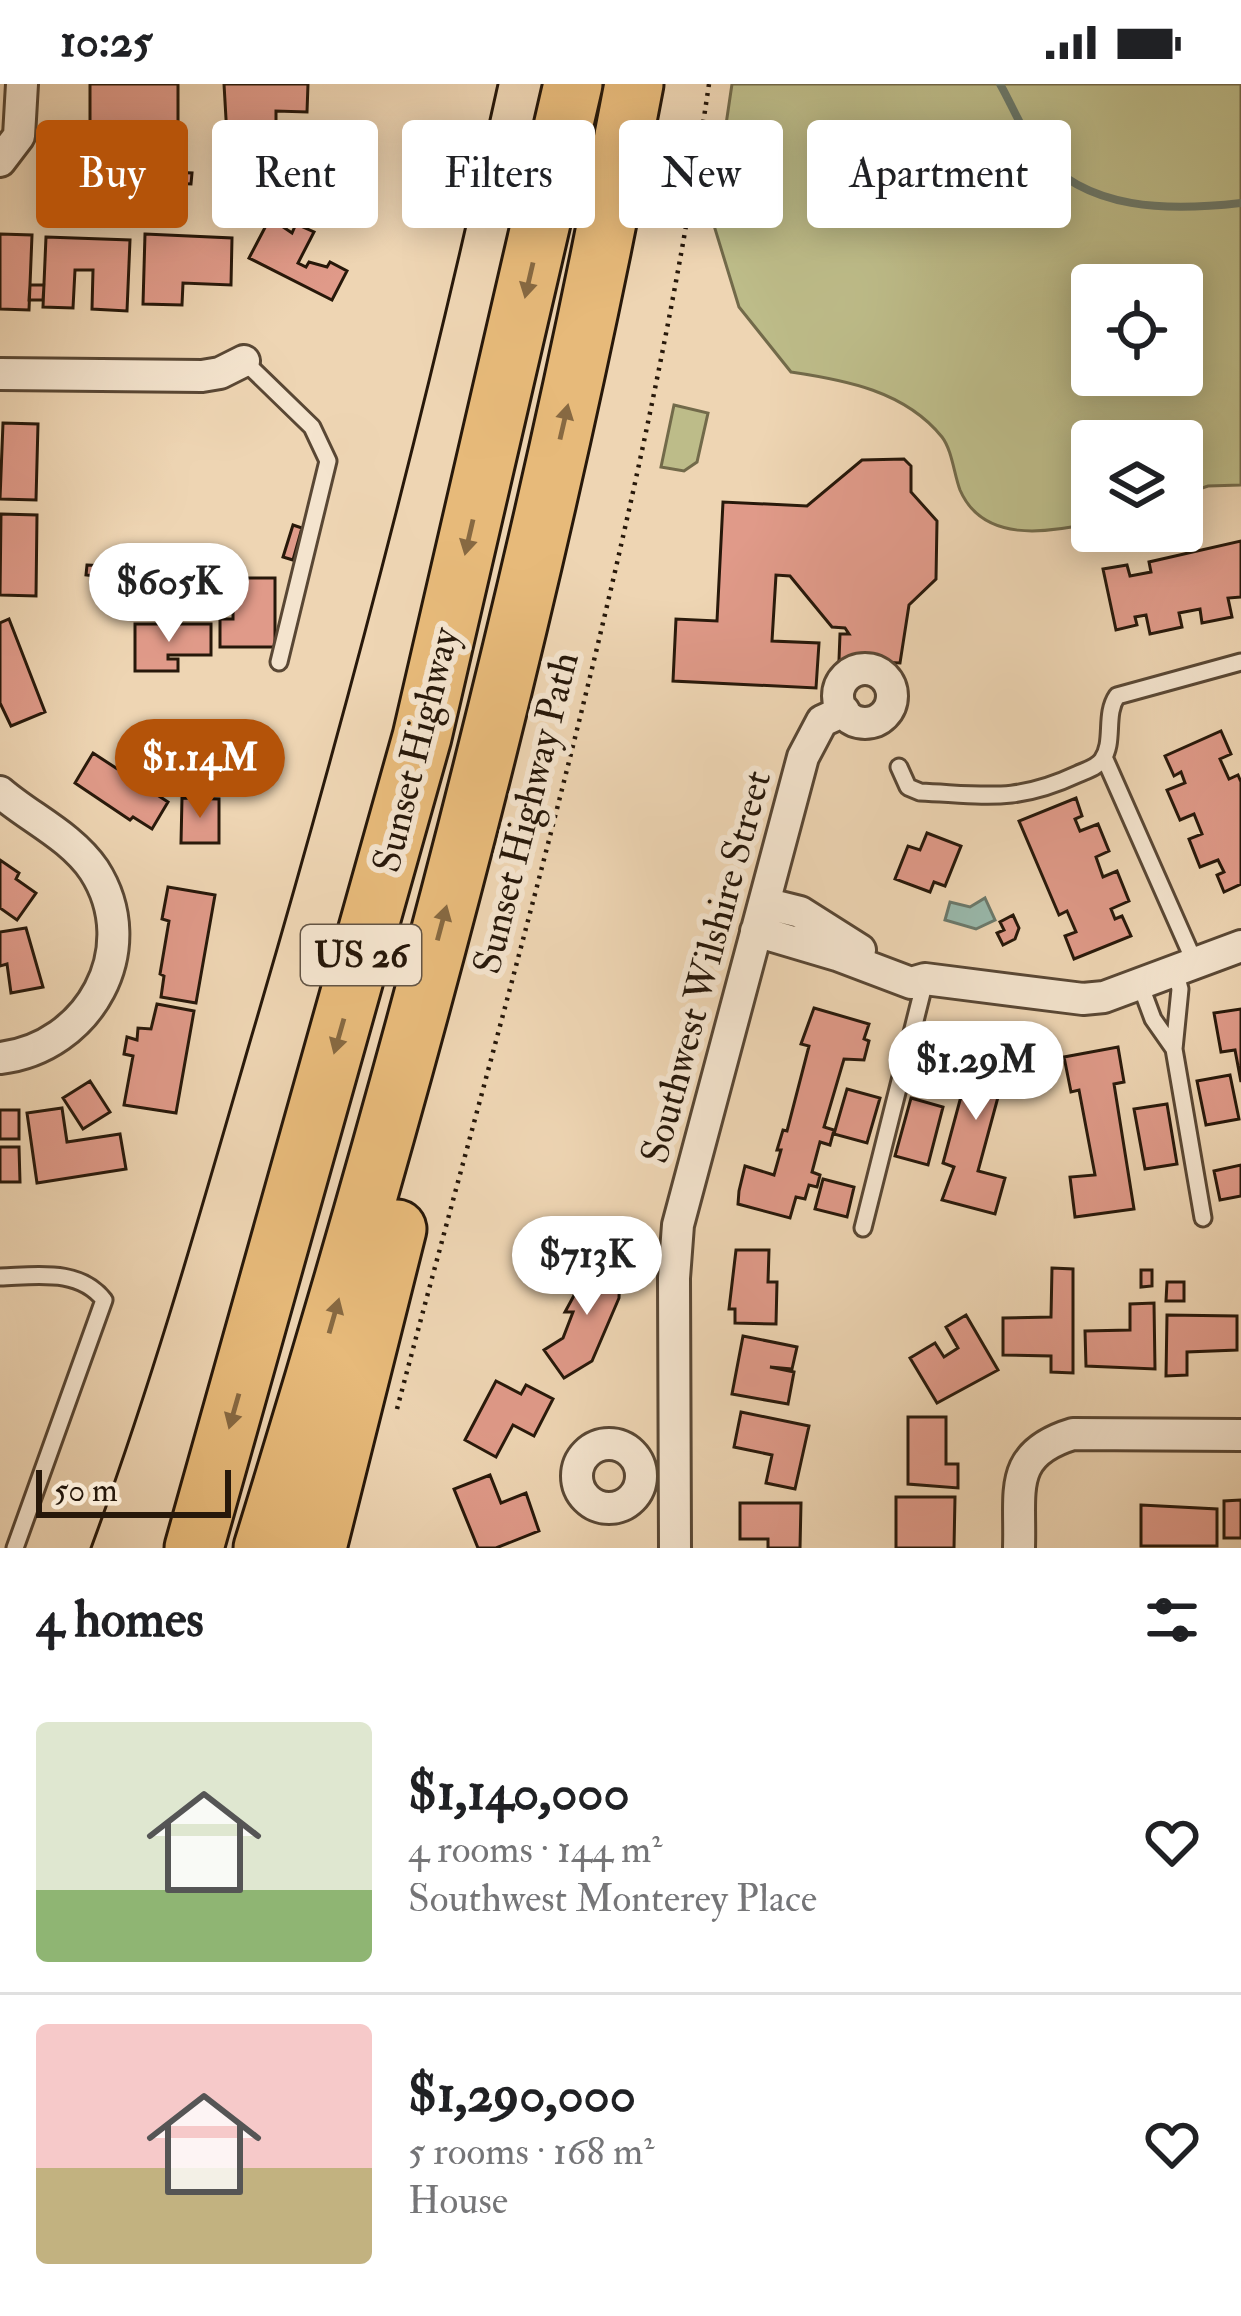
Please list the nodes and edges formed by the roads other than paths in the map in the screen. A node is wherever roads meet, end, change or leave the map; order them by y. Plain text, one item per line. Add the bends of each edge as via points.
1 (22, 84) edge
2 (574, 84) edge
3 (634, 84) edge
4 (0, 161) edge
5 (244, 361) joint
6 (0, 374) edge
7 (279, 662) dead end
8 (1241, 662) edge
9 (844, 711) dead end
10 (1104, 757) junction
11 (899, 767) dead end
12 (0, 792) edge
13 (760, 917) junction
14 (1241, 946) edge
15 (1185, 967) junction
16 (926, 979) junction
17 (1140, 984) junction
18 (1174, 1048) junction
19 (0, 1058) edge
20 (391, 1118) junction
21 (1203, 1218) dead end
22 (863, 1228) dead end
23 (0, 1276) edge
24 (1241, 1436) edge
25 (641, 1477) dead end
26 (675, 1478) junction
27 (214, 1484) junction
28 (15, 1548) edge
29 (167, 1548) edge
30 (194, 1548) edge
31 (263, 1548) edge
32 (317, 1548) edge
33 (675, 1548) edge
34 (1019, 1548) edge

1 - 4 street via 19,136
2 -> 27 highway, Sunset Highway / US 26 via 422,736
20 -> 3 highway, Sunset Highway / US 26 via 525,598
5 - 6 street via 202,376
5 - 7 lane via 312,428 328,461
8 - 10 lane via 1117,696
9 - 13 street, Southwest Wilshire Street via 811,737
10 - 11 lane via 1018,796 920,792
10 - 15 lane
12 - 19 street via 86,859 113,926 109,970 90,1009 45,1046
13 - 16 street via 800,912
13 - 26 street, Southwest Wilshire Street via 678,1225
14 - 15 street
15 - 17 street
15 - 18 lane
16 - 17 street via 1082,999
16 - 22 lane
17 - 18 lane
18 - 21 lane
31 -> 20 highway, US 26
20 - 32 highway via 397,1232
23 - 28 lane via 60,1276 104,1300
24 - 34 street via 1052,1440 1022,1468
25 - 26 street
26 - 33 street, Southwest Wilshire Street
27 - 29 highway
27 - 30 highway, Sunset Highway / US 26

